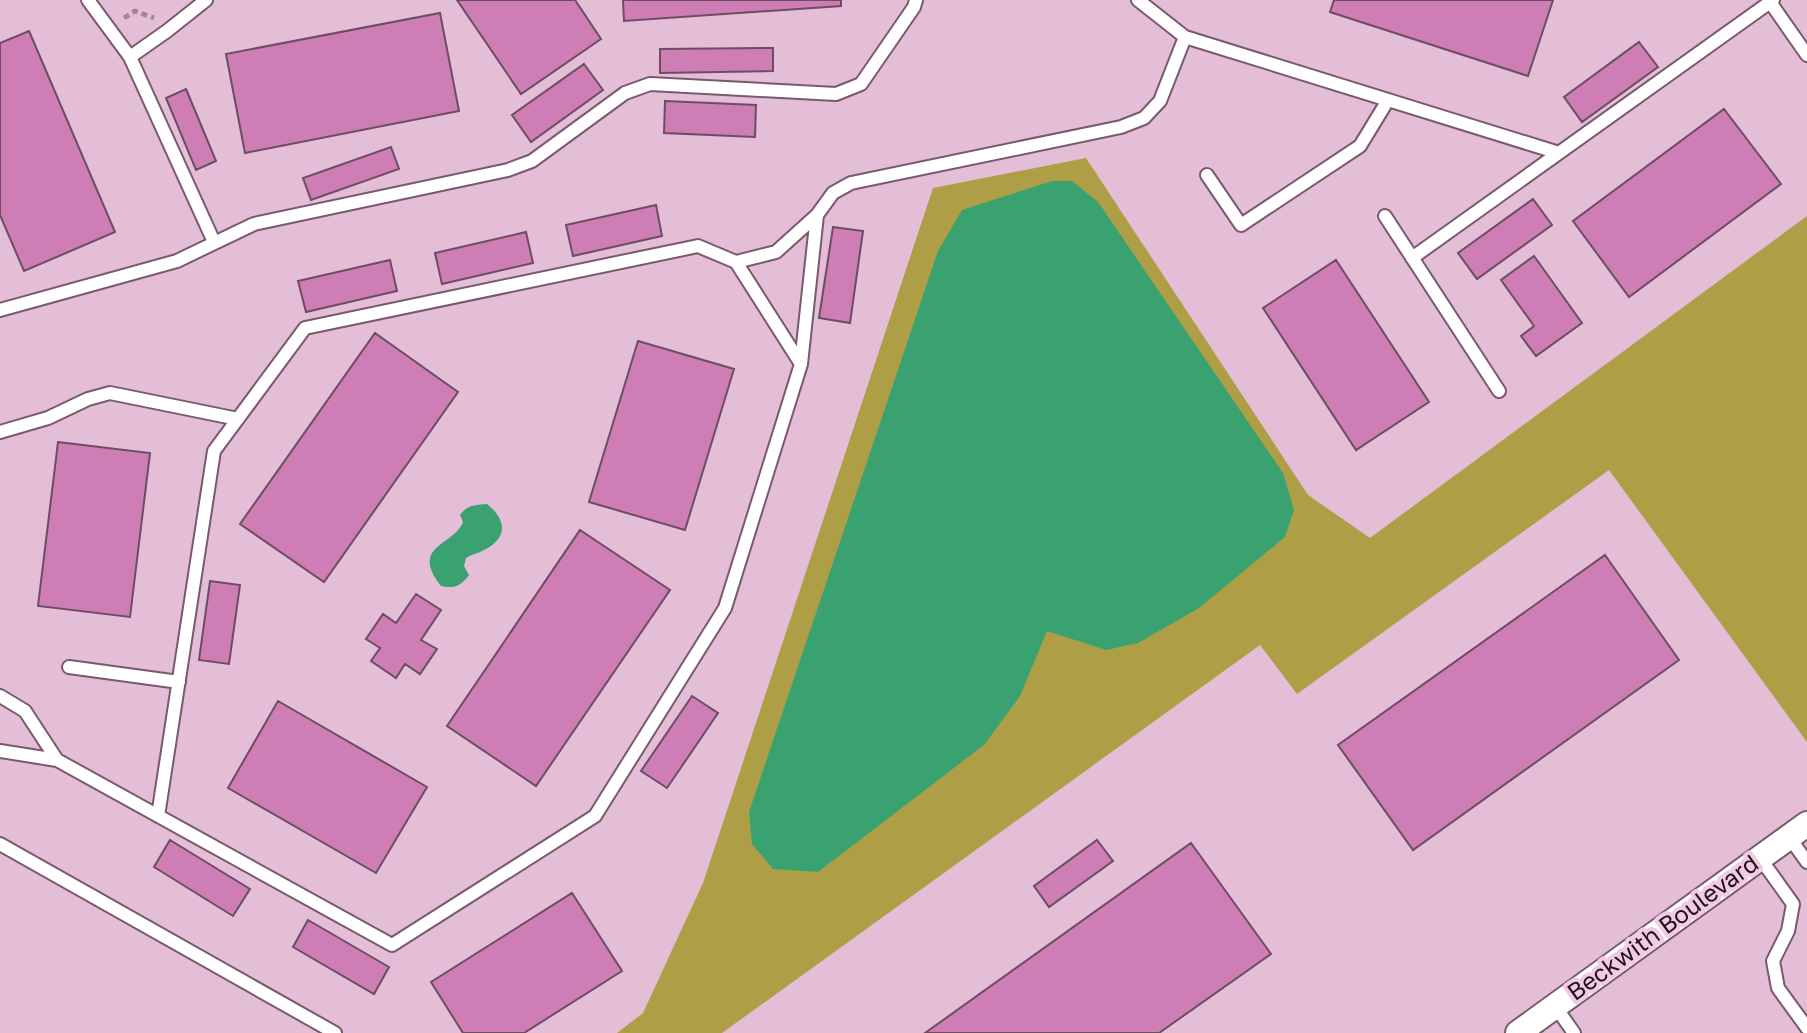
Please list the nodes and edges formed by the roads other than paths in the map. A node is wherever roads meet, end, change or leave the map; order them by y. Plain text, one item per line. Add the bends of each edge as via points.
1 (88, 0) edge
2 (206, 0) edge
3 (916, 0) edge
4 (1138, 0) edge
5 (1772, 1) edge
6 (1185, 37) junction
7 (1807, 55) edge
8 (130, 57) junction
9 (1388, 100) junction
10 (1559, 153) junction
11 (1207, 175) dead end
12 (817, 215) junction
13 (1385, 216) dead end
14 (214, 242) junction
15 (1412, 258) junction
16 (736, 262) junction
17 (0, 310) edge
18 (801, 364) junction
19 (1499, 391) dead end
20 (238, 419) junction
21 (0, 432) edge
22 (69, 667) dead end
23 (179, 682) junction
24 (0, 696) edge
25 (0, 751) edge
26 (57, 760) junction
27 (158, 816) junction
28 (1798, 830) edge
29 (0, 844) edge
30 (1760, 858) junction
31 (1807, 862) edge
32 (1555, 1006) junction
33 (1807, 1028) edge
34 (335, 1033) edge
35 (1518, 1033) edge
36 (1574, 1033) edge

1 - 8 lane
2 - 8 lane
3 - 14 lane via 861,84 836,94 650,84 625,93 532,161 508,170 254,224
4 - 6 lane
5 - 7 lane
5 - 10 lane
6 - 9 lane
6 - 12 lane via 1160,101 1144,118 851,183 833,193
8 - 14 lane
9 - 10 lane
9 - 11 lane via 1360,146 1241,225
10 - 15 lane
12 - 16 lane via 776,252
12 - 18 lane
13 - 15 lane
14 - 17 lane via 177,261
15 - 19 lane
16 - 18 lane
16 - 20 lane via 698,246 305,328
18 - 27 lane via 725,608 595,816 392,945
20 - 21 lane via 110,393
20 - 23 lane via 214,451
22 - 23 lane
23 - 27 lane
24 - 26 lane via 25,711
25 - 26 lane
26 - 27 lane
28 - 30 street, Beckwith Boulevard
28 - 31 lane
29 - 34 lane
30 - 32 street, Beckwith Boulevard
30 - 33 lane via 1793,904 1788,931 1773,961 1778,988
32 - 35 street, Beckwith Boulevard
32 - 36 lane

